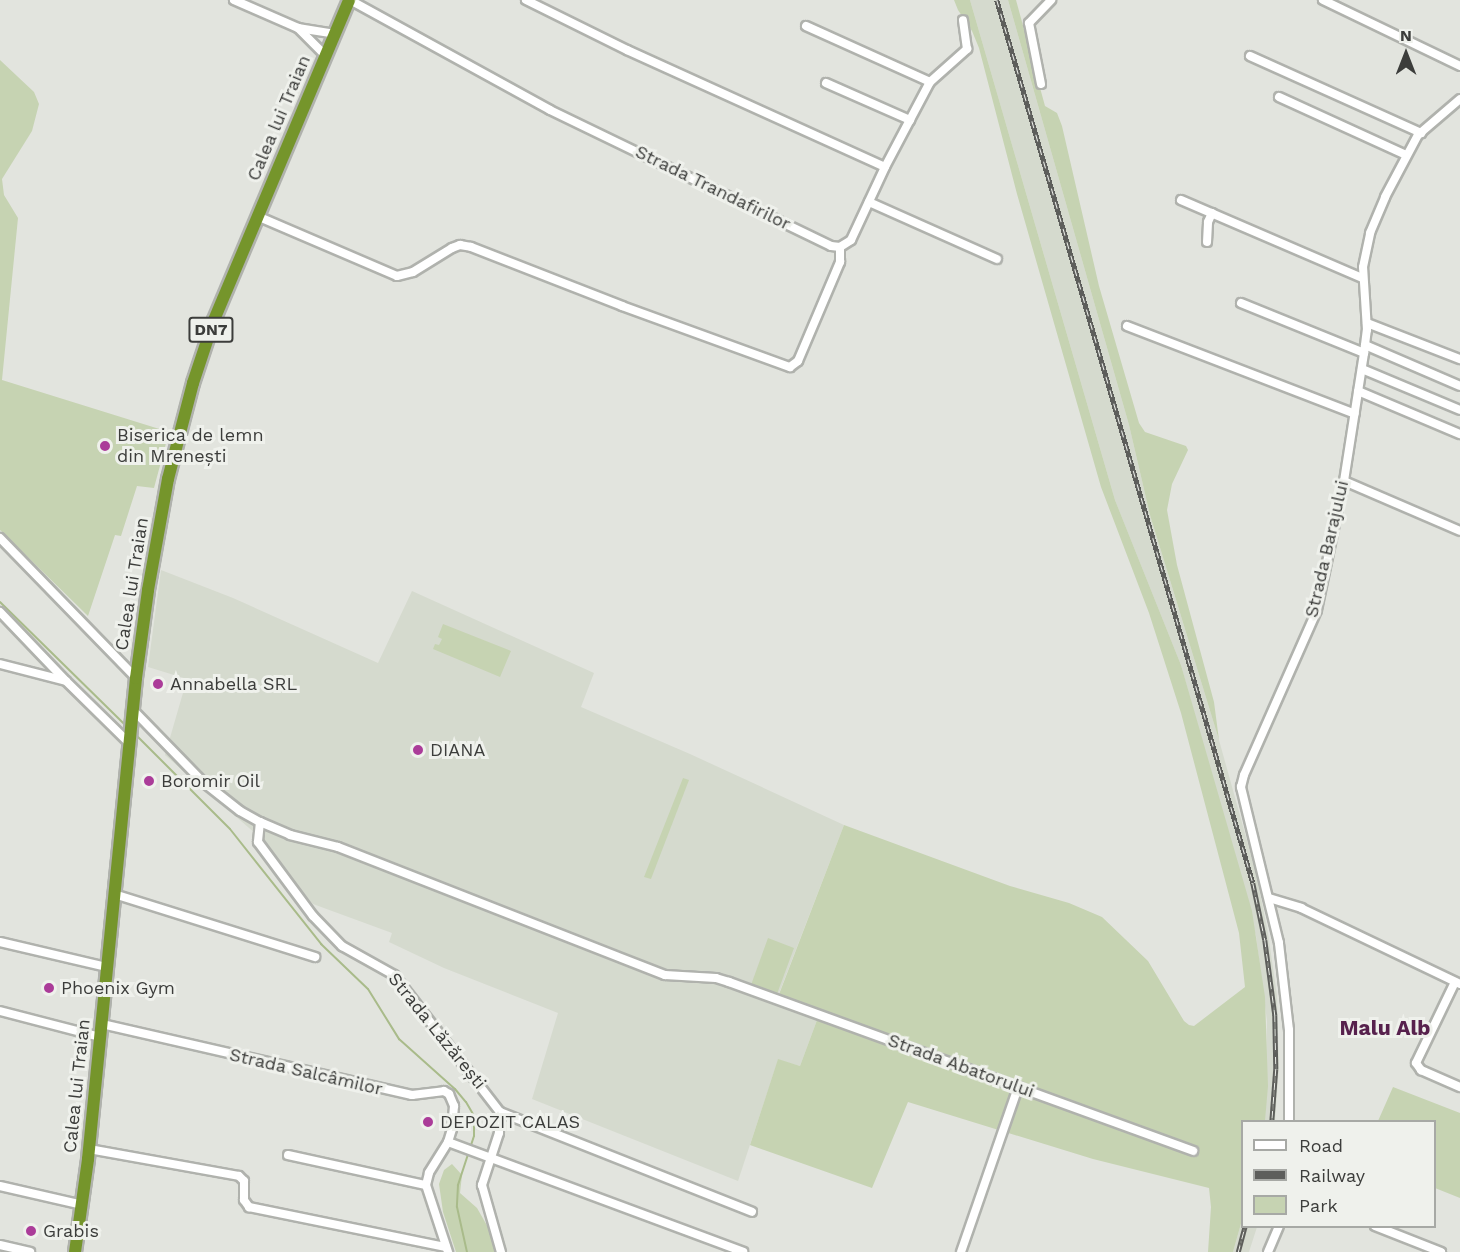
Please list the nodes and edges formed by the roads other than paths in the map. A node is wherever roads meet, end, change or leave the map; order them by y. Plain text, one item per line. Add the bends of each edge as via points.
1 (234, 0) edge
2 (349, 0) edge
3 (526, 0) edge
4 (1051, 0) edge
5 (1323, 0) edge
6 (963, 20) dead end
7 (806, 26) dead end
8 (298, 28) junction
9 (334, 34) junction
10 (325, 55) junction
11 (1250, 56) dead end
12 (1460, 66) edge
13 (930, 82) junction
14 (826, 83) dead end
15 (1041, 84) dead end
16 (1279, 97) dead end
17 (1460, 99) edge
18 (910, 120) junction
19 (1420, 133) junction
20 (1406, 154) junction
21 (885, 167) junction
22 (1181, 200) dead end
23 (869, 202) junction
24 (1212, 213) junction
25 (257, 216) junction
26 (1207, 242) dead end
27 (840, 247) junction
28 (997, 259) dead end
29 (1362, 278) junction
30 (1241, 303) dead end
31 (1367, 323) junction
32 (1127, 326) dead end
33 (1364, 349) junction
34 (1460, 359) edge
35 (1362, 369) junction
36 (1460, 386) edge
37 (1358, 390) junction
38 (1460, 410) edge
39 (1355, 414) junction
40 (1460, 434) edge
41 (1344, 481) junction
42 (1460, 531) edge
43 (0, 538) edge
44 (0, 612) edge
45 (0, 664) edge
46 (136, 678) junction
47 (66, 681) junction
48 (133, 710) junction
49 (130, 740) junction
50 (260, 822) junction
51 (114, 894) junction
52 (1269, 898) junction
53 (0, 942) edge
54 (315, 957) dead end
55 (107, 967) junction
56 (1457, 983) edge
57 (0, 1011) edge
58 (101, 1030) junction
59 (1018, 1087) junction
60 (1460, 1087) edge
61 (500, 1112) junction
62 (1289, 1120) edge
63 (448, 1142) junction
64 (89, 1149) junction
65 (1193, 1151) dead end
66 (288, 1155) dead end
67 (490, 1157) junction
68 (426, 1185) junction
69 (0, 1186) edge
70 (83, 1205) junction
71 (752, 1212) dead end
72 (1279, 1228) edge
73 (1378, 1228) edge
74 (0, 1245) edge
75 (447, 1250) edge
76 (30, 1252) edge
77 (75, 1252) edge
78 (501, 1252) edge
79 (743, 1252) edge
80 (962, 1252) edge
81 (1268, 1252) edge
82 (1442, 1252) edge

1 - 8 street
2 - 9 highway, Calea lui Traian / DN7
2 - 27 street, Strada Trandafirilor via 550,110
3 - 21 street
4 - 15 street via 1029,23
5 - 12 street
6 - 13 street via 967,49
7 - 13 street
8 - 9 street
8 - 10 street
9 - 10 highway, Calea lui Traian / DN7
10 - 25 highway, Calea lui Traian / DN7
11 - 19 street
13 - 18 street
14 - 18 street
16 - 20 street
17 - 19 street, Strada Barajului
18 - 21 street
19 - 20 street, Strada Barajului
20 - 29 street, Strada Barajului via 1370,233
21 - 23 street
22 - 24 street
23 - 27 street via 851,240
23 - 28 street
24 - 26 street
24 - 29 street
25 - 27 street via 397,276 413,272 460,244 471,247 790,367 798,361 840,262
25 - 46 highway, Calea lui Traian / DN7 via 214,320 184,414 156,537
29 - 31 street, Strada Barajului
30 - 33 street
31 - 33 street, Strada Barajului
31 - 34 street
32 - 39 street
33 - 35 street, Strada Barajului
33 - 36 street
35 - 37 street, Strada Barajului
35 - 38 street
37 - 39 street, Strada Barajului
37 - 40 street
39 - 41 street, Strada Barajului
41 - 42 street
41 - 52 street, Strada Barajului via 1317,610 1241,787
43 - 46 street
44 - 47 street
45 - 47 street
46 - 48 highway, Calea lui Traian / DN7
47 - 49 street
48 - 49 highway, Calea lui Traian / DN7
48 - 50 street, Strada Abatorului via 202,781
49 - 51 highway, Calea lui Traian / DN7
50 - 59 street, Strada Abatorului via 290,835 338,847 665,975 729,982
50 - 61 street, Strada Lăzărești via 258,842 313,916 342,946 394,975
51 - 54 street
51 - 55 highway, Calea lui Traian / DN7
52 - 56 street via 1301,908
52 - 62 street, Strada Barajului via 1287,1004
53 - 55 street
55 - 58 highway, Calea lui Traian / DN7
56 - 60 street via 1416,1063 1421,1070
57 - 58 street
58 - 63 street, Strada Salcâmilor via 412,1095 444,1091 454,1106
58 - 64 highway, Calea lui Traian / DN7
59 - 65 street, Strada Abatorului
59 - 80 street
61 - 67 street via 499,1133
61 - 71 street
63 - 67 street
63 - 68 street
64 - 70 highway, Calea lui Traian / DN7
64 - 75 street via 239,1176 244,1181 244,1200 249,1207
66 - 68 street
67 - 78 street via 482,1193
67 - 79 street
68 - 75 street
69 - 70 street
70 - 77 highway, Calea lui Traian / DN7
72 - 81 street
73 - 82 street
74 - 76 street

